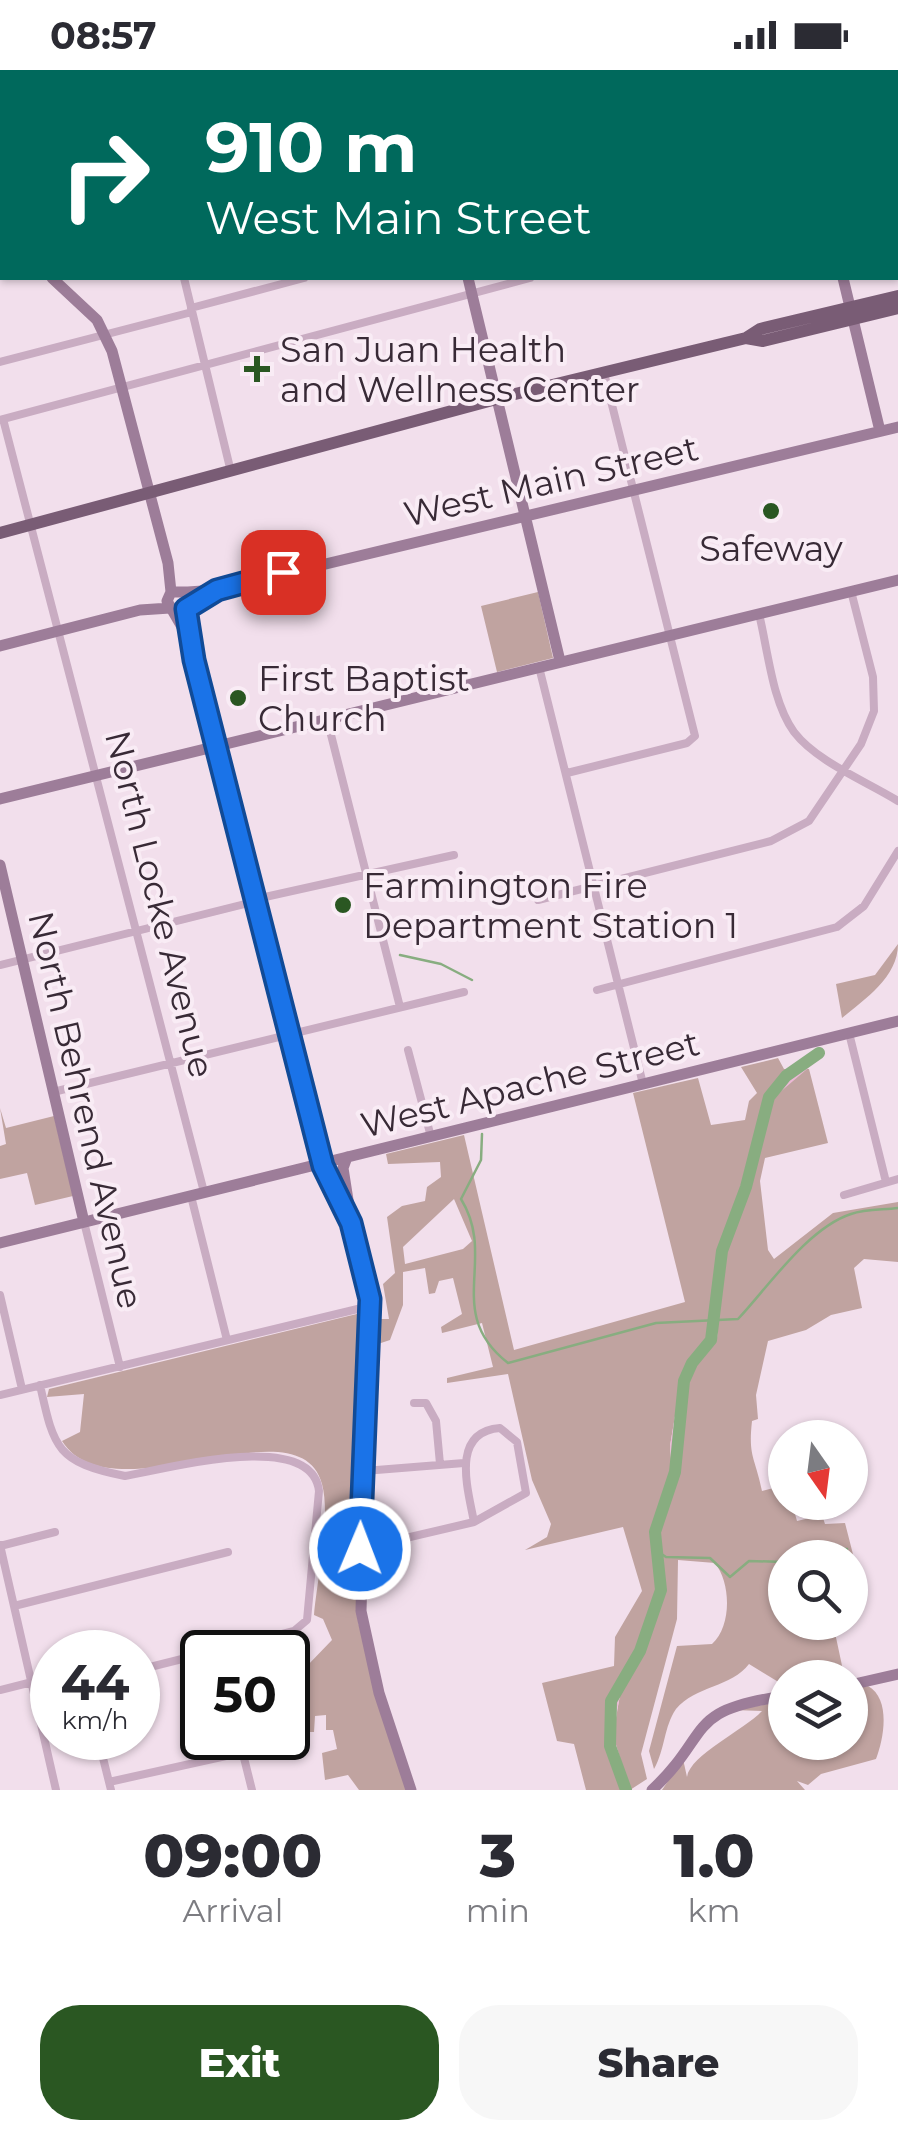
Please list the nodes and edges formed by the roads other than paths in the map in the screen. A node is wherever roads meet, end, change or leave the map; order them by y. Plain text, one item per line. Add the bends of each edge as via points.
1 (54, 280) edge
2 (184, 280) edge
3 (297, 280) edge
4 (468, 280) edge
5 (522, 280) edge
6 (844, 280) edge
7 (471, 292) junction
8 (898, 296) edge
9 (898, 308) edge
10 (191, 310) junction
11 (852, 313) junction
12 (105, 335) junction
13 (0, 362) edge
14 (204, 364) junction
15 (604, 373) junction
16 (122, 388) junction
17 (496, 399) junction
18 (2, 420) edge
19 (898, 428) edge
20 (880, 431) junction
21 (231, 472) junction
22 (633, 490) junction
23 (150, 494) junction
24 (523, 516) junction
25 (31, 526) junction
26 (0, 534) edge
27 (898, 580) edge
28 (851, 591) junction
29 (179, 600) junction
30 (759, 614) junction
31 (58, 631) junction
32 (671, 635) junction
33 (0, 646) edge
34 (560, 662) junction
35 (539, 667) junction
36 (328, 719) junction
37 (217, 745) junction
38 (846, 769) junction
39 (566, 773) junction
40 (98, 774) junction
41 (0, 799) edge
42 (898, 800) edge
43 (898, 851) edge
44 (454, 855) dead end
45 (0, 865) edge
46 (365, 873) junction
47 (594, 886) junction
48 (257, 900) junction
49 (538, 900) dead end
50 (138, 931) junction
51 (22, 959) junction
52 (0, 965) edge
53 (618, 985) junction
54 (597, 990) dead end
55 (464, 992) dead end
56 (400, 1007) junction
57 (898, 1021) edge
58 (850, 1033) junction
59 (290, 1034) junction
60 (408, 1050) dead end
61 (172, 1063) junction
62 (643, 1084) junction
63 (53, 1092) junction
64 (431, 1137) junction
65 (347, 1157) junction
66 (322, 1163) junction
67 (898, 1178) edge
68 (886, 1182) junction
69 (197, 1194) junction
70 (844, 1195) dead end
71 (84, 1222) junction
72 (351, 1223) junction
73 (0, 1243) edge
74 (0, 1295) edge
75 (370, 1306) junction
76 (227, 1340) junction
77 (120, 1367) junction
78 (40, 1385) junction
79 (22, 1390) junction
80 (0, 1395) edge
81 (414, 1403) dead end
82 (464, 1463) junction
83 (440, 1464) junction
84 (362, 1471) junction
85 (474, 1522) junction
86 (55, 1532) dead end
87 (0, 1545) edge
88 (360, 1549) junction
89 (228, 1552) dead end
90 (14, 1606) junction
91 (296, 1630) edge
92 (30, 1674) edge
93 (898, 1674) edge
94 (868, 1681) edge
95 (30, 1682) edge
96 (0, 1690) edge
97 (768, 1699) edge
98 (49, 1760) edge
99 (104, 1760) edge
100 (212, 1760) edge
101 (246, 1760) edge
102 (110, 1786) edge
103 (56, 1790) edge
104 (252, 1790) edge
105 (410, 1790) edge
106 (652, 1790) edge

1 - 12 main road via 86,306
2 - 10 street
3 - 10 street
4 - 7 main road
5 - 7 street
6 - 11 main road
7 - 14 street
7 - 17 main road
8 - 11 main road
9 - 11 main road
10 - 12 street
10 - 14 street
11 - 15 main road via 760,329
11 - 20 main road
12 - 13 street
12 - 16 main road
14 - 16 street
14 - 21 street
15 - 17 main road
15 - 22 street
16 - 18 street
16 - 23 main road
17 - 21 main road
17 - 24 main road
18 - 25 street, North Locke Avenue
19 - 20 main road, West Main Street
20 - 22 main road, West Main Street
21 - 23 main road
22 - 24 main road, West Main Street
22 - 32 street
23 - 25 main road
23 - 29 main road
24 - 29 main road, West Main Street
24 - 34 main road
25 - 26 main road
25 - 31 street, North Locke Avenue
27 - 28 main road
28 - 30 main road
28 - 38 street via 875,694 869,728
29 - 31 main road, West Main Street
29 - 37 main road
30 - 32 main road
30 - 38 street via 786,718 806,744
31 - 33 main road, West Main Street
31 - 40 street, North Locke Avenue
32 - 34 main road
32 - 39 street via 694,738
34 - 35 main road
35 - 36 main road
35 - 39 street
36 - 37 main road
36 - 46 street
37 - 40 main road
37 - 48 main road
38 - 42 street
38 - 47 street via 817,812 790,834
39 - 47 street
40 - 41 main road
40 - 50 street, North Locke Avenue
43 - 53 street via 864,906 837,927
44 - 46 street
45 - 51 main road, North Behrend Avenue
46 - 48 street
46 - 56 street
47 - 49 street
47 - 53 street
48 - 50 street
48 - 59 main road
50 - 51 street
50 - 61 street, North Locke Avenue
51 - 52 street
51 - 63 main road, North Behrend Avenue
53 - 54 street
53 - 62 street
55 - 56 street
56 - 59 street
57 - 58 main road, West Apache Street
58 - 62 main road, West Apache Street
58 - 68 street
59 - 61 street
59 - 66 main road
60 - 64 street
61 - 63 street
61 - 69 street, North Locke Avenue
62 - 64 main road, West Apache Street
63 - 71 main road, North Behrend Avenue
64 - 65 main road, West Apache Street
65 - 66 main road, West Apache Street
65 - 72 main road
66 - 69 main road, West Apache Street
66 - 72 main road
67 - 68 street
68 - 70 street
69 - 71 main road, West Apache Street
69 - 76 street, North Locke Avenue
71 - 73 main road, West Apache Street
71 - 77 street, North Behrend Avenue
72 - 75 main road
74 - 79 street
75 - 76 street
75 - 84 main road
76 - 77 street
77 - 78 street
78 - 79 street
78 - 91 street via 44,1420 56,1440 92,1468 124,1476 268,1454 306,1465 318,1490 307,1620
79 - 80 street
81 - 83 street via 426,1402 436,1422
82 - 83 street
82 - 85 street
82 - 85 street via 473,1438 500,1428 517,1442 526,1480 526,1493
83 - 84 street
84 - 88 main road
85 - 88 street
86 - 87 street
87 - 90 street
88 - 105 main road via 364,1637
89 - 90 street
90 - 92 street
93 - 94 main road
95 - 96 street
97 - 106 main road via 713,1716
98 - 103 street
99 - 102 street
100 - 102 street
101 - 104 street

